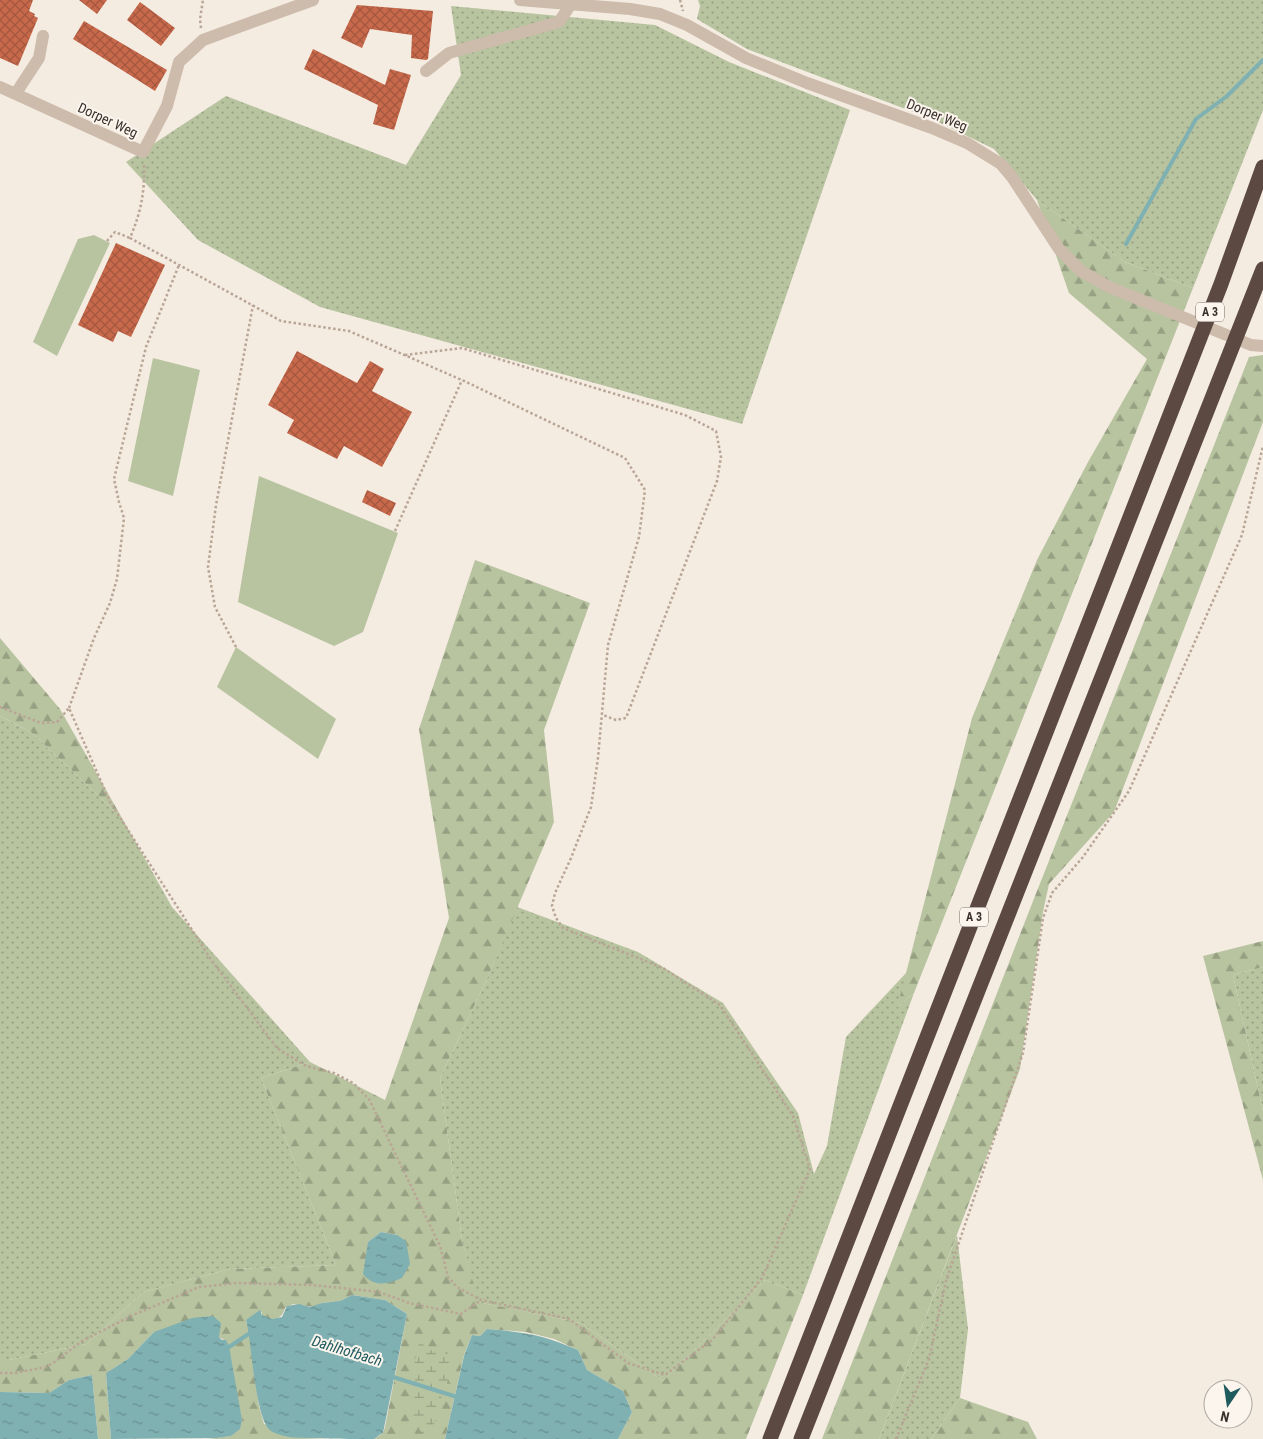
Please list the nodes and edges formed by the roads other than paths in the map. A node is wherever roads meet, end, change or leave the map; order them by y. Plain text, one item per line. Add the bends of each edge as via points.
1 (313, 0) edge
2 (520, 0) edge
3 (546, 1) edge
4 (571, 4) junction
5 (42, 36) dead end
6 (426, 71) dead end
7 (0, 87) edge
8 (16, 94) junction
9 (1263, 167) edge
10 (1263, 269) edge
11 (1257, 345) edge
12 (770, 1439) edge
13 (801, 1439) edge

1 - 8 street, Dorper Weg via 203,40 178,62 167,106 142,152
2 - 3 street, Dorper Weg
3 - 4 street, Dorper Weg
4 - 6 street via 560,22 449,53
4 - 11 street, Dorper Weg via 660,14 687,25 746,58 967,143 1001,164 1059,249 1081,271 1147,303
5 - 8 street via 39,58
7 - 8 street, Dorper Weg
9 - 12 highway, A 3 via 1214,303
10 - 13 highway, A 3

